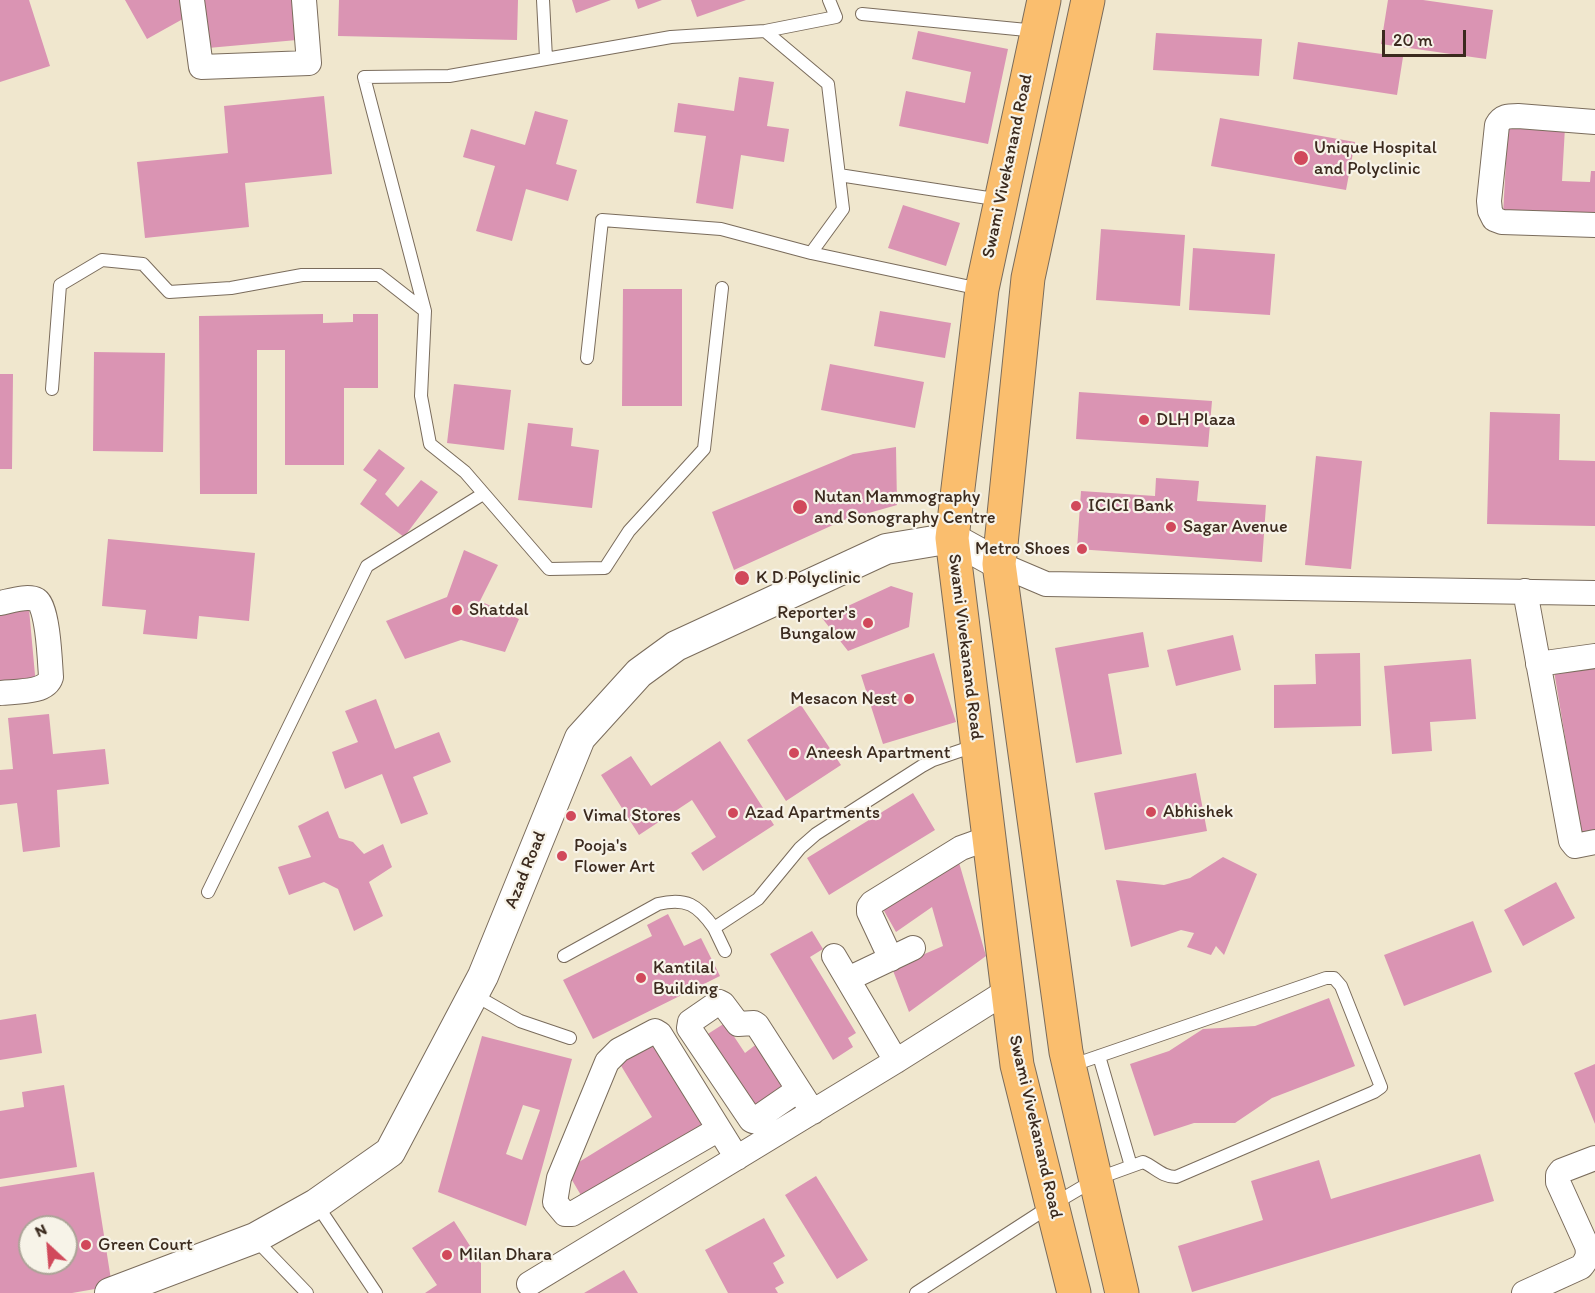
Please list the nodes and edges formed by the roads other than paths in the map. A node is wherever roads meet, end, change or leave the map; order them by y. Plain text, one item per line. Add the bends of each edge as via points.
1 (192, 0) edge
2 (304, 0) edge
3 (543, 0) edge
4 (828, 0) edge
5 (1088, 0) edge
6 (862, 14) dead end
7 (1040, 15) edge
8 (765, 31) junction
9 (546, 57) junction
10 (1595, 122) edge
11 (839, 175) junction
12 (1001, 200) junction
13 (1595, 225) edge
14 (811, 253) junction
15 (722, 288) dead end
16 (982, 289) junction
17 (424, 311) junction
18 (587, 358) dead end
19 (52, 389) dead end
20 (483, 494) junction
21 (952, 538) junction
22 (999, 564) junction
23 (1525, 591) junction
24 (1595, 593) edge
25 (0, 603) edge
26 (1595, 656) edge
27 (1538, 664) junction
28 (0, 693) edge
29 (977, 745) junction
30 (989, 838) junction
31 (1595, 842) edge
32 (208, 892) dead end
33 (714, 928) junction
34 (913, 948) dead end
35 (725, 951) dead end
36 (564, 956) dead end
37 (834, 956) dead end
38 (891, 959) junction
39 (848, 979) junction
40 (1007, 991) junction
41 (473, 994) junction
42 (570, 1038) dead end
43 (896, 1061) junction
44 (1084, 1061) junction
45 (798, 1090) junction
46 (813, 1112) junction
47 (719, 1129) junction
48 (737, 1158) junction
49 (1595, 1158) edge
50 (1131, 1166) junction
51 (1096, 1179) junction
52 (316, 1204) junction
53 (1052, 1205) junction
54 (255, 1238) junction
55 (528, 1284) dead end
56 (110, 1293) edge
57 (307, 1293) edge
58 (376, 1293) edge
59 (916, 1293) edge
60 (1074, 1293) edge
61 (1122, 1293) edge
62 (1524, 1293) edge

1 - 2 street via 201,67 309,63
3 - 9 lane
4 - 8 lane via 836,17
5 - 22 main road via 1028,278
6 - 7 lane
7 - 12 main road, Swami Vivekanand Road
8 - 9 lane via 671,38
8 - 11 lane via 828,84
9 - 17 lane via 449,75 364,77
10 - 13 street via 1518,116 1500,119 1489,201 1494,219 1502,222
11 - 12 lane
11 - 14 lane via 843,209
12 - 16 main road, Swami Vivekanand Road
14 - 16 lane
14 - 18 lane via 721,229 602,220
15 - 20 lane via 704,449 629,531 604,568 549,569
16 - 21 main road, Swami Vivekanand Road
17 - 19 lane via 379,275 302,275 231,288 169,292 143,264 102,260 60,285
17 - 20 lane via 421,396 430,444 465,472
20 - 32 lane via 367,566
21 - 22 street
21 - 29 main road, Swami Vivekanand Road
21 - 41 street, Azad Road via 886,549 676,646 639,673 580,738
22 - 23 street via 1046,584
22 - 44 main road
23 - 24 street
23 - 27 street
25 - 28 street via 34,599 43,606 51,677 44,687
26 - 27 street
27 - 31 street via 1571,841 1575,846
29 - 30 main road, Swami Vivekanand Road
29 - 33 lane via 922,765 816,834 758,899
30 - 38 street via 961,848 872,903 869,912
30 - 40 main road, Swami Vivekanand Road
33 - 35 lane
33 - 36 lane via 702,911 673,900 658,904
34 - 38 street
37 - 39 street
38 - 39 street
39 - 43 street
40 - 43 street
40 - 53 main road, Swami Vivekanand Road via 1017,1065
41 - 42 lane via 520,1022
41 - 52 street, Azad Road via 390,1152
43 - 46 street
44 - 50 lane
44 - 50 lane via 1326,978 1334,978 1341,986 1381,1087 1176,1177 1162,1174 1143,1162
44 - 51 main road
45 - 45 street via 754,1023 738,1024 721,1002 690,1022 689,1029 751,1120
45 - 46 street
46 - 48 street
47 - 47 street via 660,1034 652,1031 619,1050 607,1062 559,1178 555,1202 565,1214 572,1214
47 - 48 street
48 - 55 street
49 - 62 street via 1558,1175 1587,1246 1586,1261 1581,1267
50 - 51 lane
51 - 53 lane
51 - 61 main road
52 - 54 street, Azad Road
52 - 58 lane
53 - 59 lane
53 - 60 main road, Swami Vivekanand Road
54 - 56 street, Azad Road
54 - 57 lane

